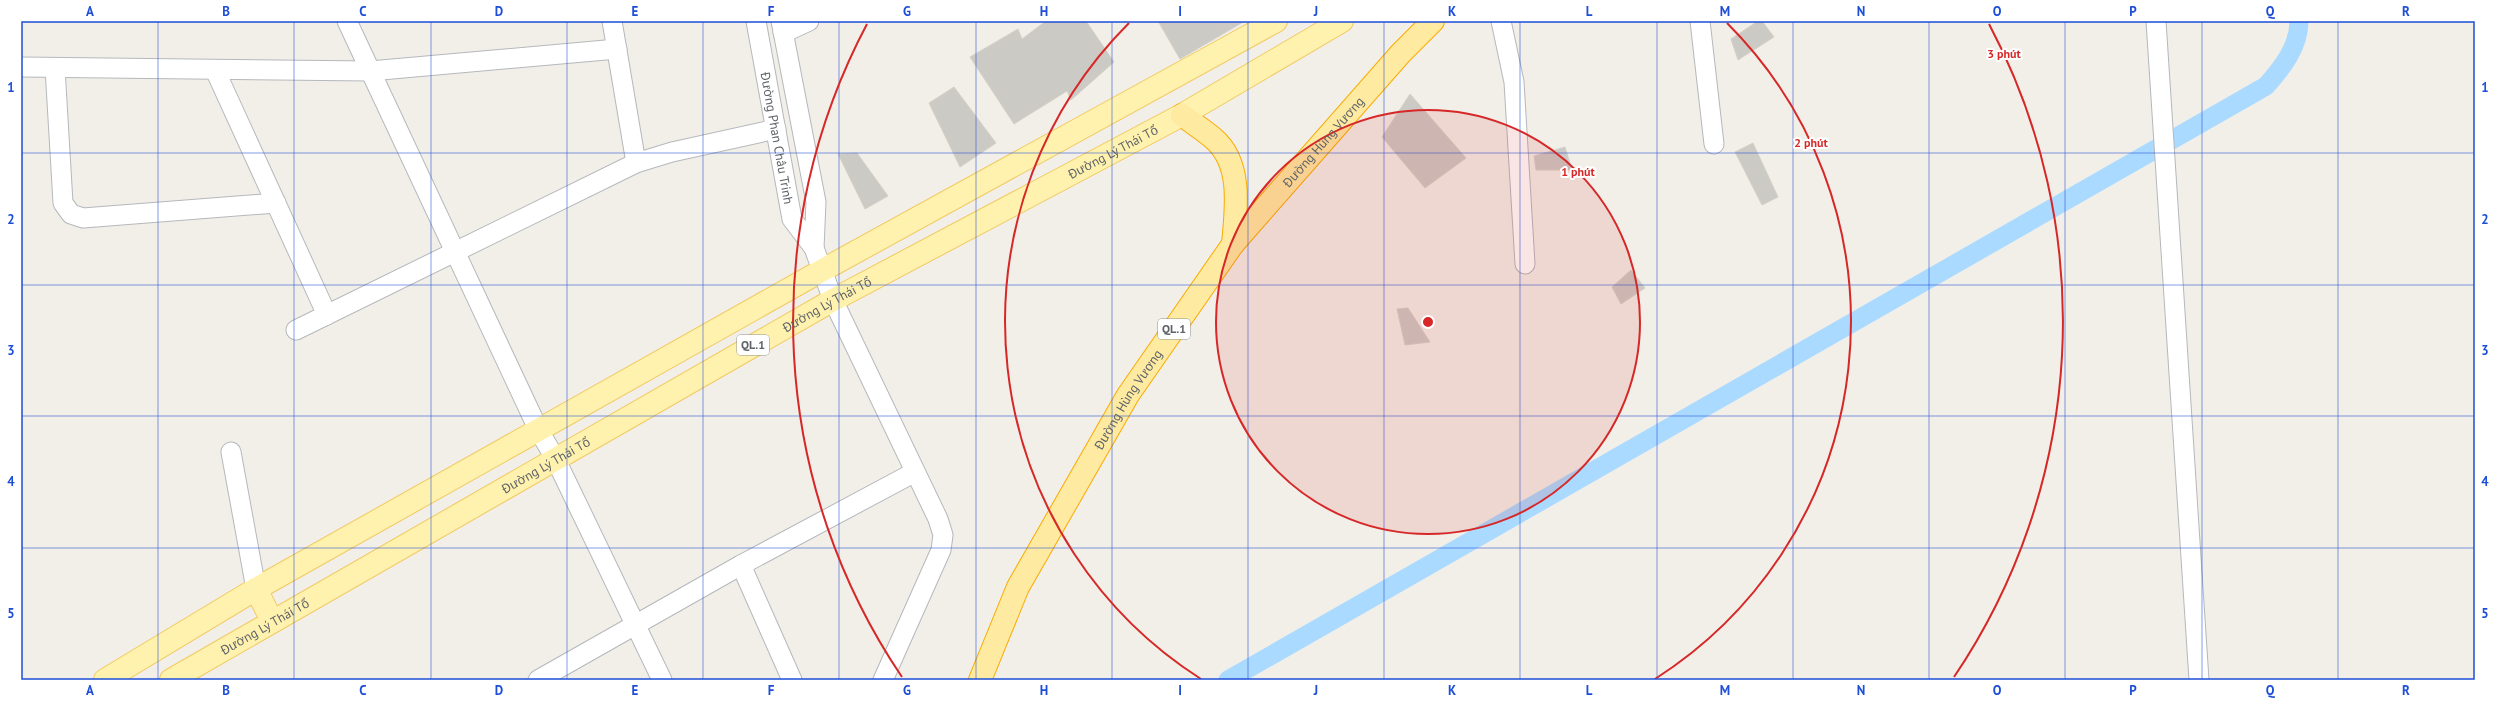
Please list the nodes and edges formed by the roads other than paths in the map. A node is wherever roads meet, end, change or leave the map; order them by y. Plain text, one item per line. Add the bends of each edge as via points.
1 (347, 21) edge
2 (612, 21) edge
3 (756, 21) edge
4 (809, 21) edge
5 (1276, 21) edge
6 (1342, 21) edge
7 (1433, 21) edge
8 (1501, 21) edge
9 (1700, 21) edge
10 (2156, 21) edge
11 (782, 27) edge
12 (617, 49) junction
13 (1202, 63) junction
14 (21, 67) edge
15 (55, 68) junction
16 (214, 70) junction
17 (370, 71) junction
18 (1218, 94) junction
19 (1182, 115) junction
20 (776, 129) junction
21 (1714, 144) dead end
22 (636, 163) junction
23 (276, 203) junction
24 (1233, 244) junction
25 (814, 248) junction
26 (455, 252) junction
27 (1525, 264) dead end
28 (821, 271) junction
29 (833, 300) junction
30 (327, 316) junction
31 (296, 330) dead end
32 (539, 431) junction
33 (231, 452) dead end
34 (555, 458) junction
35 (915, 472) junction
36 (388, 515) junction
37 (406, 544) junction
38 (741, 565) junction
39 (256, 589) junction
40 (272, 621) junction
41 (636, 625) junction
42 (105, 680) edge
43 (170, 680) edge
44 (538, 680) edge
45 (662, 680) edge
46 (792, 680) edge
47 (883, 680) edge
48 (980, 680) edge
49 (2199, 680) edge

1 - 17 street
2 - 12 street
3 - 20 street, Đường Phan Châu Trinh
4 - 11 street
5 - 13 main road, QL.1
6 - 18 main road, Đường Lý Thái Tổ / QL.1
7 - 24 highway, Đường Hùng Vương / QL.1 via 1401,53
8 - 27 street via 1514,82
9 - 21 street
10 - 49 street
11 - 25 street, Đường Phan Châu Trinh via 816,202
12 - 17 street
12 - 22 street
13 - 18 main road
13 - 28 main road, QL.1
14 - 15 street
15 - 16 street
15 - 23 street via 63,203 71,214 83,218
16 - 17 street
16 - 23 street
17 - 26 street
18 - 19 main road, Đường Lý Thái Tổ / QL.1
19 - 24 highway via 1215,140 1228,157 1234,176 1236,212
19 - 29 main road, Đường Lý Thái Tổ / QL.1
20 - 22 street via 672,152
20 - 25 street, Đường Phan Châu Trinh via 792,219
22 - 26 street
23 - 30 street
24 - 48 highway, Đường Hùng Vương / QL.1 via 1128,395 1018,587
25 - 28 street, Đường Phan Châu Trinh
26 - 30 street
26 - 32 street
28 - 29 street, Đường Phan Châu Trinh
28 - 32 main road, QL.1
29 - 34 main road, Đường Lý Thái Tổ / QL.1
29 - 35 street, Đường Phan Châu Trinh
30 - 31 street
32 - 34 street
32 - 36 main road, QL.1
33 - 39 street
34 - 37 main road, Đường Lý Thái Tổ / QL.1
34 - 41 street
35 - 38 street
35 - 47 street, Đường Phan Châu Trinh via 938,518 943,535 941,550
36 - 37 main road
36 - 39 main road, QL.1
37 - 40 main road, Đường Lý Thái Tổ / QL.1
38 - 41 street
38 - 46 street
39 - 40 main road
39 - 42 main road, QL.1
40 - 43 main road, Đường Lý Thái Tổ / QL.1
41 - 44 street
41 - 45 street

